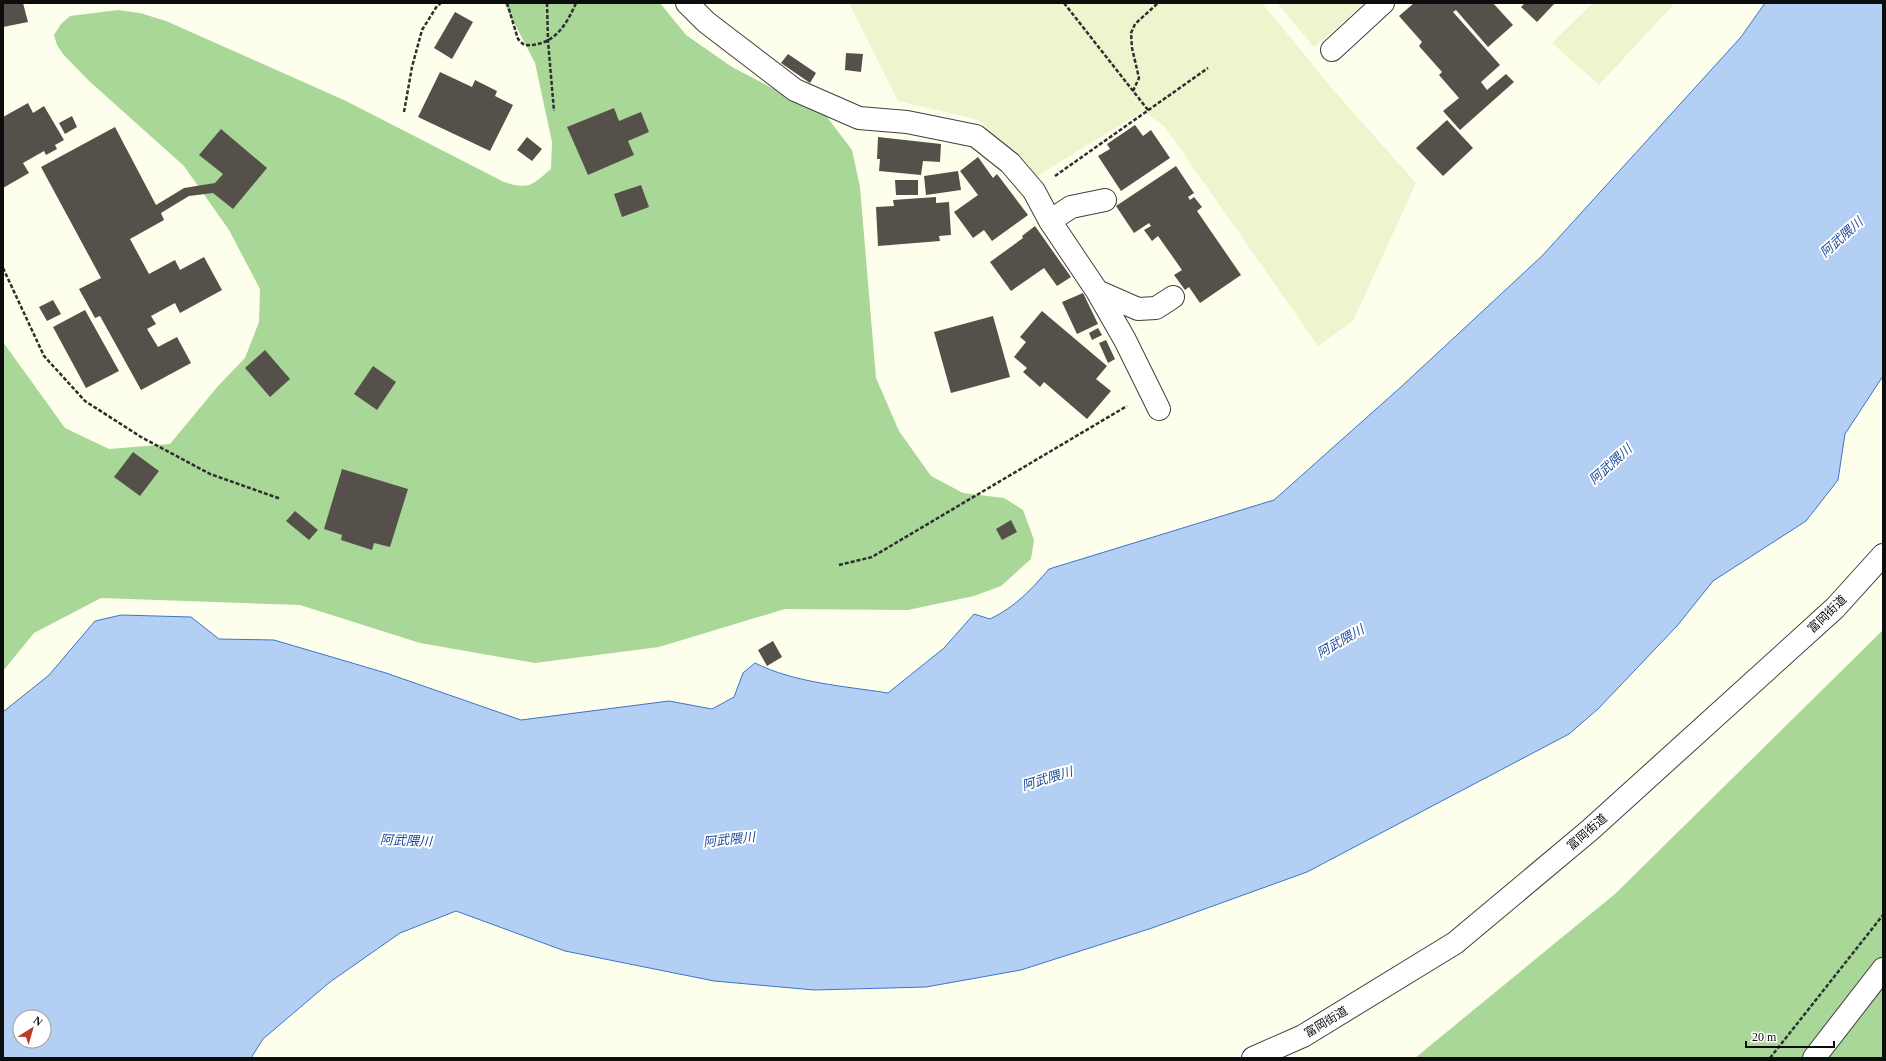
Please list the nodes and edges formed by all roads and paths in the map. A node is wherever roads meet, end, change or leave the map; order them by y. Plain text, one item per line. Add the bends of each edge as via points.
1 (441, 3) edge
2 (507, 3) edge
3 (547, 3) edge
4 (576, 3) edge
5 (687, 3) edge
6 (1064, 3) edge
7 (1158, 3) edge
8 (1383, 3) edge
9 (548, 41) junction
10 (1332, 50) dead end
11 (1208, 68) dead end
12 (1133, 91) junction
13 (1148, 110) junction
14 (554, 111) dead end
15 (404, 112) dead end
16 (1034, 191) junction
17 (1105, 200) dead end
18 (1050, 221) junction
19 (3, 268) edge
20 (1097, 291) junction
21 (1172, 297) dead end
22 (1154, 401) joint
23 (281, 499) dead end
24 (1883, 555) edge
25 (839, 565) dead end
26 (1883, 915) edge
27 (1883, 969) edge
28 (1253, 1058) edge
29 (1770, 1058) edge
30 (1814, 1058) edge

1 - 15 path via 422,30
2 - 9 path via 518,39 524,46
3 - 9 path
4 - 9 path via 568,22
5 - 16 street via 706,22 796,90 859,118 907,122 976,136 1010,163
6 - 12 path
7 - 12 path via 1135,24 1131,33 1139,78
8 - 10 street
9 - 14 path
11 - 13 path
12 - 13 path
13 - 16 path
16 - 18 street
17 - 18 street via 1071,207
18 - 20 street
19 - 23 path via 44,356 85,401 141,437 210,474
20 - 21 street via 1138,309 1156,308
20 - 22 street via 1125,340
22 - 25 path via 872,557
24 - 28 street, 富岡街道 via 1835,608 1590,830 1455,943 1303,1036
26 - 29 path
27 - 30 street

